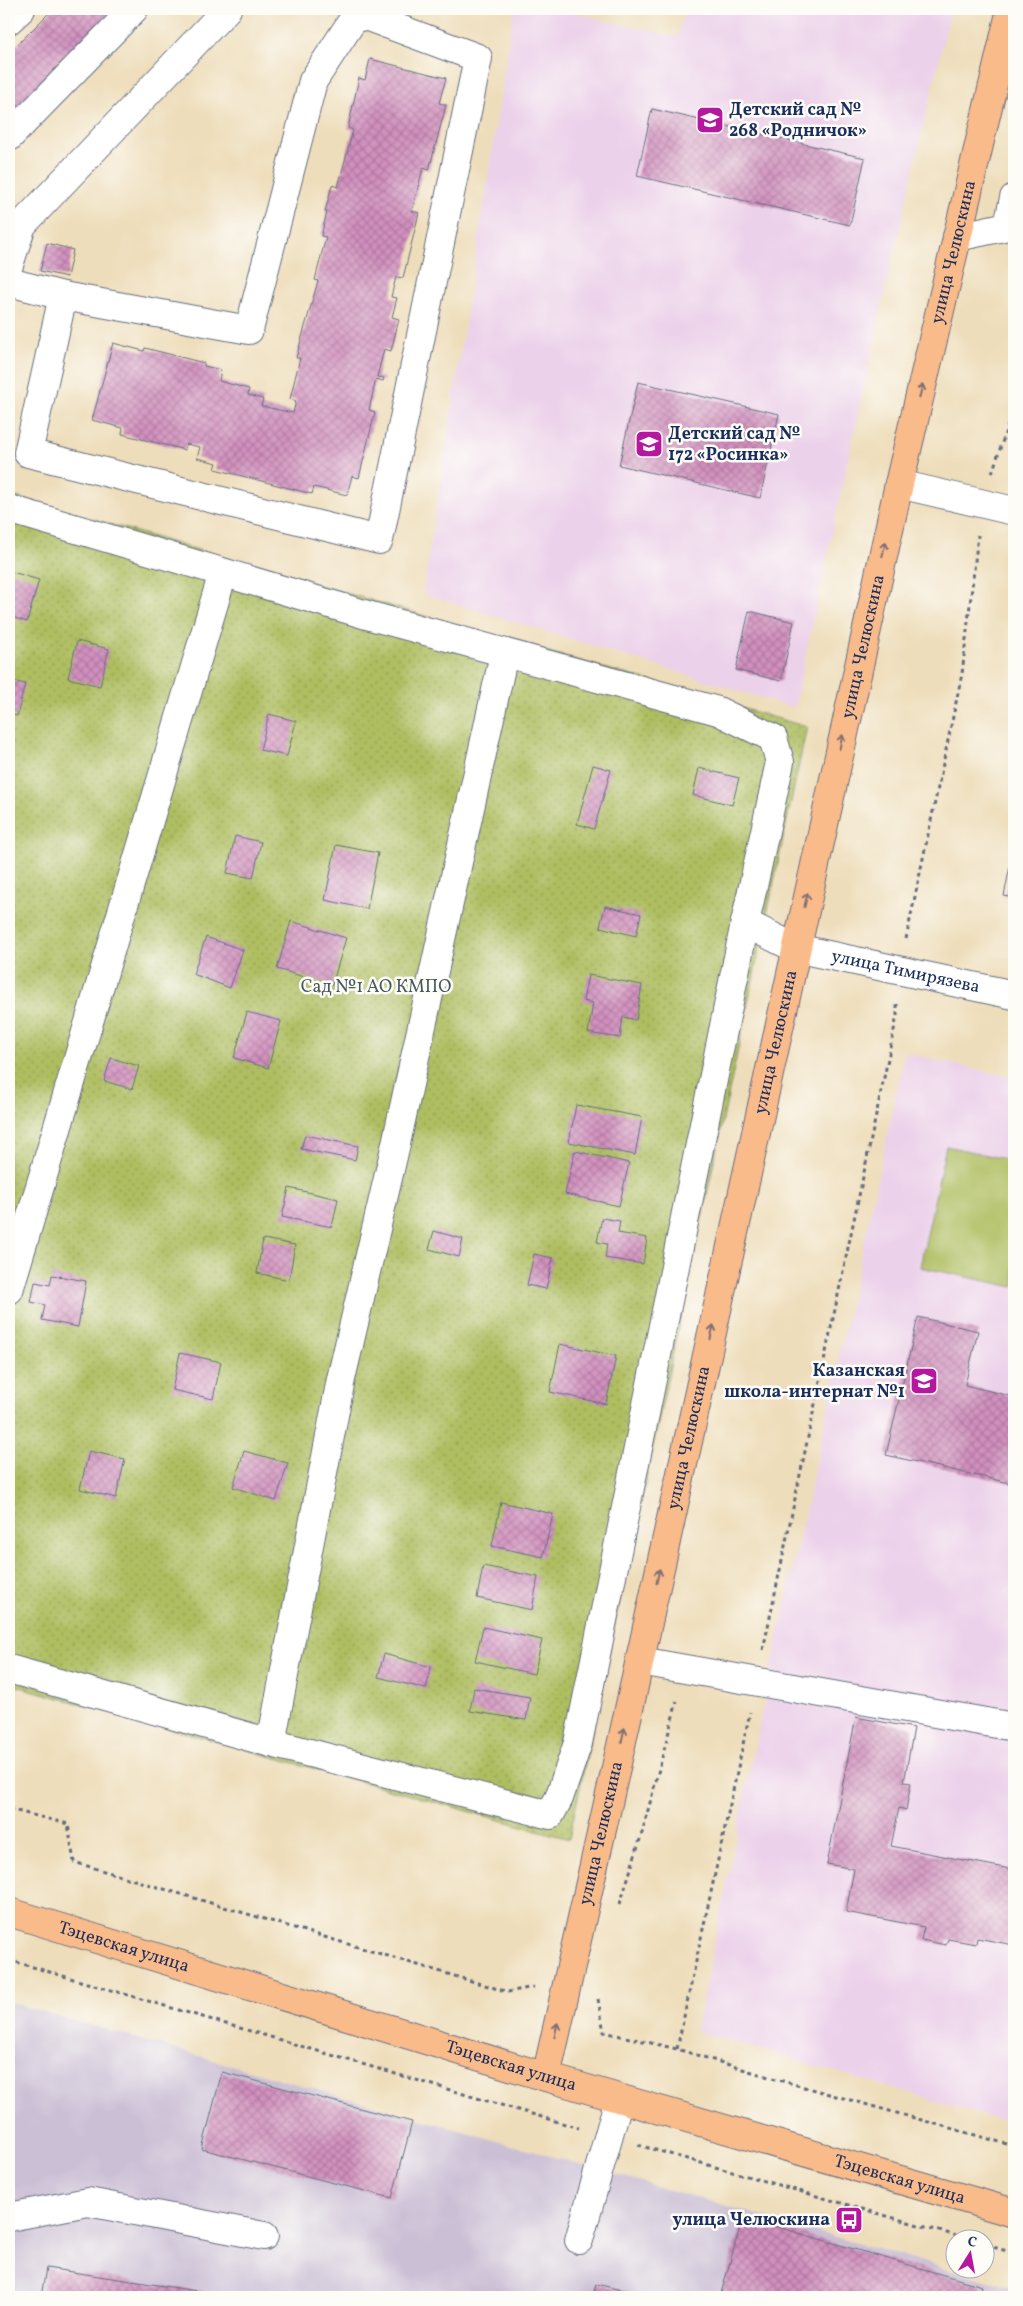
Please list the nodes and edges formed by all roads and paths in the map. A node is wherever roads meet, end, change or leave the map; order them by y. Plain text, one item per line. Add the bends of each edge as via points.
1 (21, 9) edge
2 (134, 9) edge
3 (227, 9) edge
4 (1012, 9) edge
5 (359, 11) edge
6 (9, 20) edge
7 (1007, 62) edge
8 (9, 137) edge
9 (1014, 198) edge
10 (958, 237) junction
11 (9, 265) edge
12 (9, 282) edge
13 (63, 296) junction
14 (1014, 407) edge
15 (899, 484) junction
16 (982, 503) junction
17 (9, 510) edge
18 (1014, 511) edge
19 (223, 573) junction
20 (504, 654) junction
21 (745, 923) junction
22 (796, 948) junction
23 (900, 969) junction
24 (1014, 995) edge
25 (9, 1290) edge
26 (640, 1661) junction
27 (686, 1668) junction
28 (9, 1669) edge
29 (756, 1681) junction
30 (1014, 1727) edge
31 (271, 1744) junction
32 (9, 1809) edge
33 (620, 1905) dead end
34 (9, 1912) edge
35 (9, 1960) edge
36 (567, 1980) junction
37 (677, 2049) junction
38 (546, 2077) junction
39 (619, 2099) junction
40 (610, 2137) junction
41 (1014, 2146) edge
42 (1014, 2213) edge
43 (9, 2217) edge
44 (946, 2233) edge
45 (264, 2236) dead end
46 (579, 2240) dead end
47 (996, 2247) edge
48 (1014, 2253) edge

1 - 6 street
2 - 8 street
3 - 11 street via 22,225
4 - 7 main road, улица Челюскина
5 - 13 street via 313,81 249,330
5 - 13 street via 478,58 379,540 28,453
7 - 10 main road, улица Челюскина
9 - 10 street via 1008,226
15 -> 10 main road, улица Челюскина
12 - 13 street
14 - 16 path
15 - 16 street
22 -> 15 main road, улица Челюскина
16 - 18 street
16 - 23 path via 962,674
17 - 19 street
19 - 20 street
19 - 25 street
20 - 21 street via 718,711 774,738 780,762
20 - 31 street via 341,1379
21 - 22 street, улица Тимирязева
21 - 31 street via 578,1743 550,1815
22 - 23 street, улица Тимирязева
26 -> 22 main road, улица Челюскина
23 - 24 street, улица Тимирязева
23 - 29 path via 897,1016
26 - 27 street
36 -> 26 main road, улица Челюскина
27 - 29 street
27 - 33 path
28 - 31 street
29 - 30 street
29 - 37 path
32 - 36 path via 68,1824 74,1862 92,1868 508,1992
34 - 38 main road, Тэцевская улица
35 - 40 path
36 - 37 path via 595,1986 604,2032
38 -> 36 main road, улица Челюскина
37 - 41 path
38 - 39 main road, Тэцевская улица
39 - 40 street
39 - 42 main road, Тэцевская улица
40 - 44 path
40 - 46 street
43 - 45 street via 88,2202
47 - 48 path

